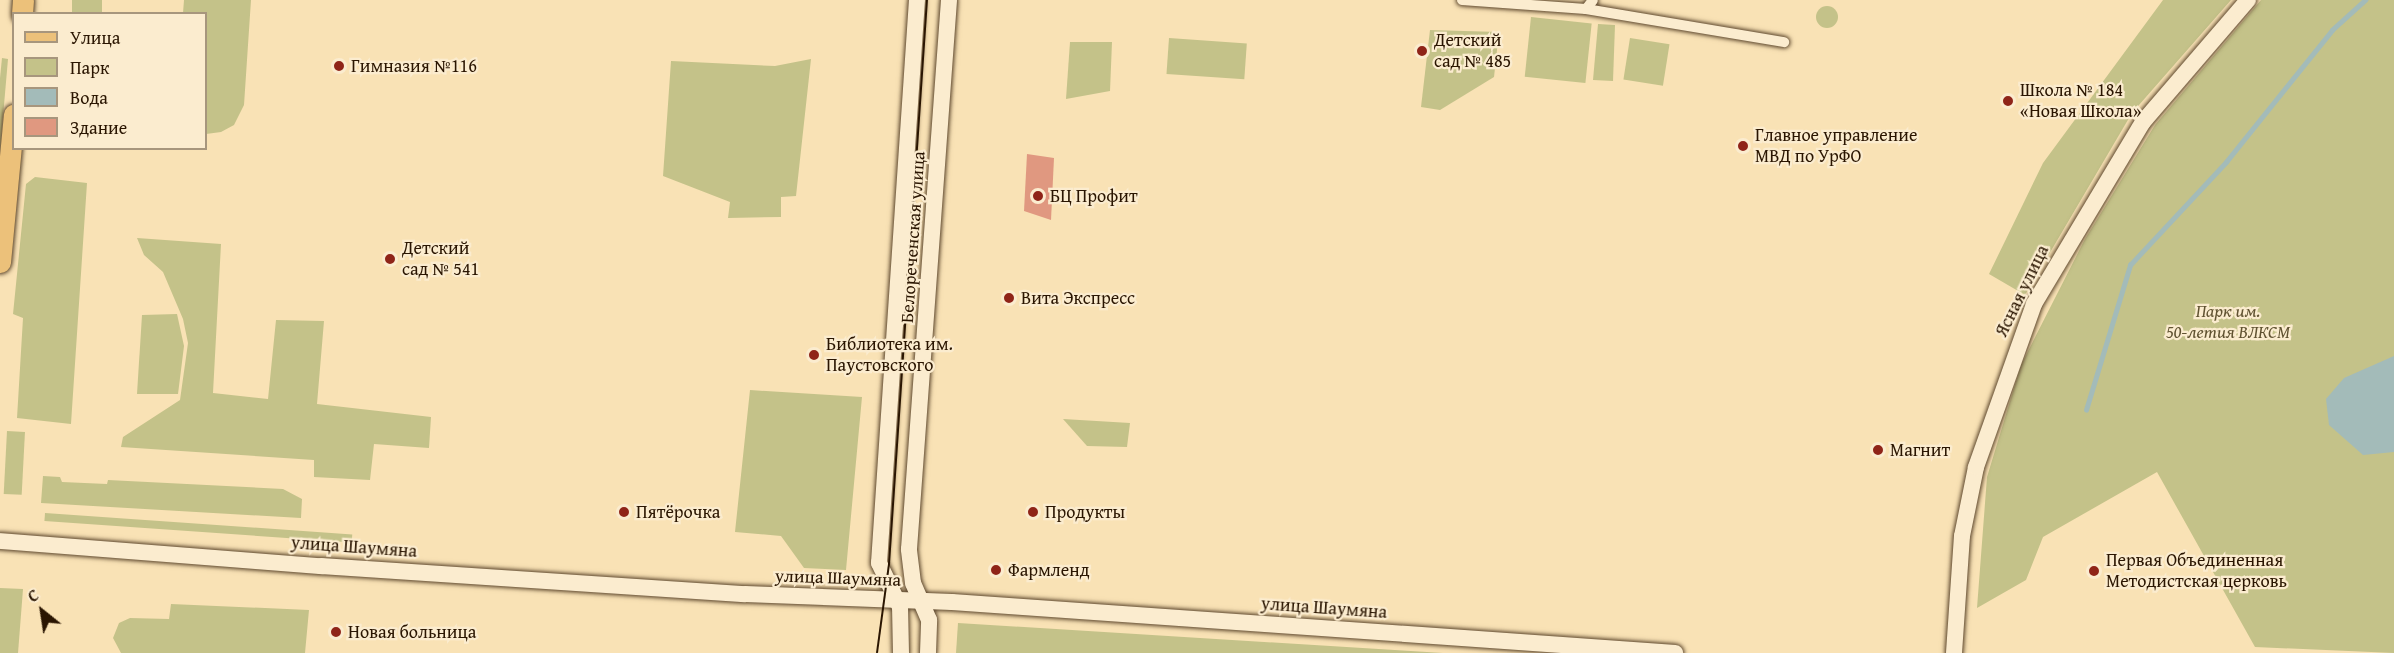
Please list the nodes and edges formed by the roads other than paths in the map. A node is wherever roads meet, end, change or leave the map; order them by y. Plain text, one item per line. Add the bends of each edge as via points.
1 (917, 0) edge
2 (949, 0) edge
3 (1462, 0) edge
4 (2248, 0) edge
5 (1590, 4) edge
6 (1784, 42) dead end
7 (12, 136) edge
8 (0, 262) edge
9 (0, 541) edge
10 (897, 600) junction
11 (922, 601) junction
12 (901, 646) edge
13 (928, 653) edge
14 (1675, 653) edge
15 (1954, 653) edge

1 - 10 street, Белореченская улица via 879,563
2 - 11 street, Белореченская улица via 912,495 910,566
3 - 5 street
4 - 15 street, Ясная улица via 2143,122 2034,304 1976,467 1962,536
5 - 6 street
7 - 8 main road
9 - 10 street, улица Шаумяна via 745,594
10 - 11 street, улица Шаумяна
10 - 12 street, Белореченская улица
11 - 13 street, Белореченская улица via 929,620
11 - 14 street, улица Шаумяна

